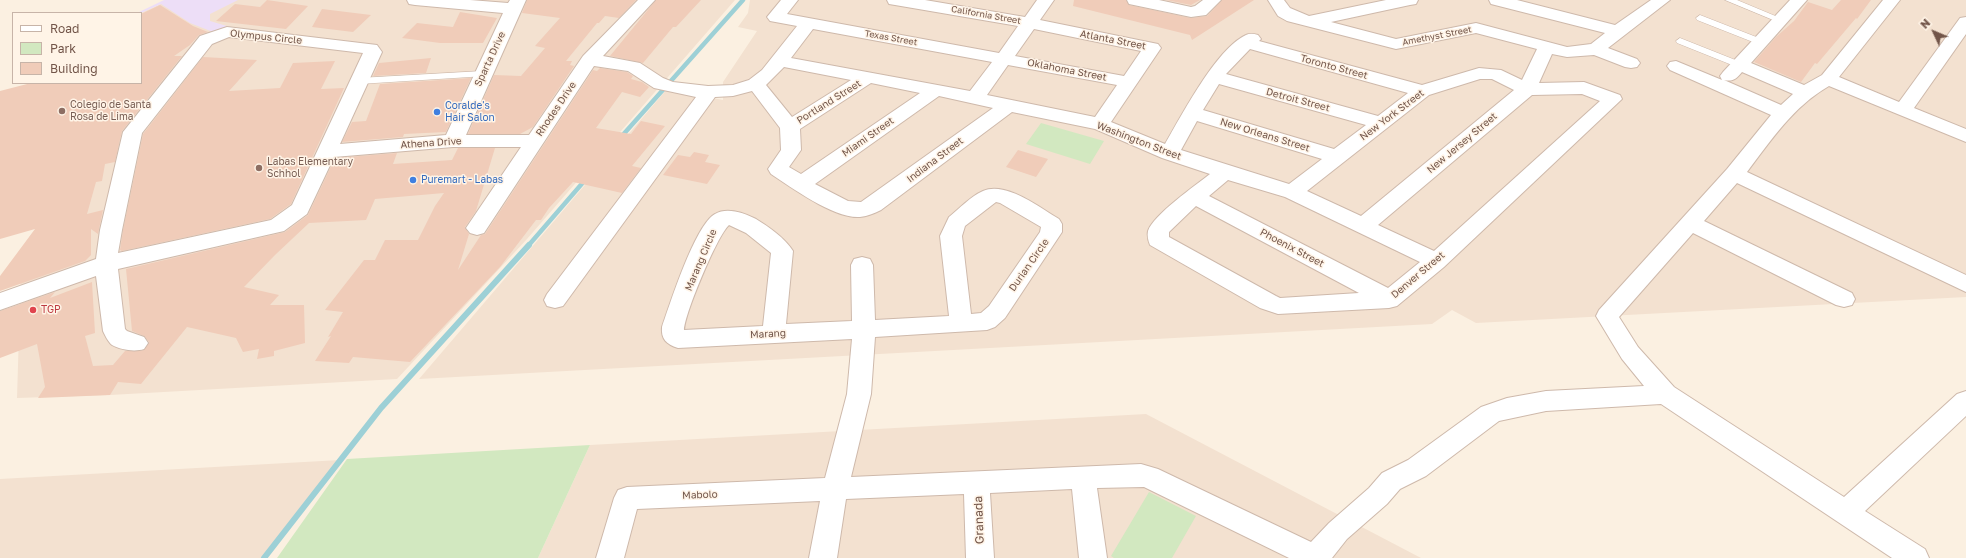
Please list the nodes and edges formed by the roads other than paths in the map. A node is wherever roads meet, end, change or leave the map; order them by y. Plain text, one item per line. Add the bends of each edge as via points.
1 (415, 0) edge
2 (647, 0) edge
3 (790, 0) edge
4 (895, 0) edge
5 (1046, 0) edge
6 (1135, 0) edge
7 (1213, 0) edge
8 (1276, 0) edge
9 (1410, 0) edge
10 (1497, 0) edge
11 (1632, 0) edge
12 (1729, 0) edge
13 (1799, 0) edge
14 (1892, 0) edge
15 (1658, 3) edge
16 (516, 5) edge
17 (1700, 18) dead end
18 (1781, 20) junction
19 (1308, 21) junction
20 (809, 22) junction
21 (1966, 22) edge
22 (1030, 23) junction
23 (1618, 31) junction
24 (1680, 41) dead end
25 (1761, 42) junction
26 (1546, 48) junction
27 (1596, 49) junction
28 (1005, 59) junction
29 (589, 60) junction
30 (780, 61) junction
31 (1631, 63) dead end
32 (1676, 66) dead end
33 (1734, 71) junction
34 (483, 74) junction
35 (868, 77) junction
36 (1215, 77) junction
37 (1828, 79) junction
38 (359, 82) junction
39 (1129, 82) junction
40 (756, 84) junction
41 (1527, 89) junction
42 (936, 90) junction
43 (1422, 91) junction
44 (1804, 92) junction
45 (709, 93) junction
46 (975, 98) junction
47 (1009, 105) junction
48 (1903, 110) junction
49 (1193, 113) junction
50 (1783, 113) junction
51 (1381, 123) junction
52 (1100, 124) junction
53 (790, 127) junction
54 (1966, 136) edge
55 (453, 141) junction
56 (534, 141) junction
57 (328, 150) junction
58 (1169, 153) junction
59 (1337, 157) junction
60 (1225, 172) junction
61 (1734, 174) junction
62 (800, 184) junction
63 (1292, 192) junction
64 (1195, 197) junction
65 (1690, 223) junction
66 (1363, 226) junction
67 (477, 228) dead end
68 (1436, 262) junction
69 (106, 264) junction
70 (862, 265) dead end
71 (1966, 284) edge
72 (1844, 299) dead end
73 (555, 300) dead end
74 (1389, 300) junction
75 (0, 302) edge
76 (961, 324) junction
77 (864, 330) junction
78 (774, 334) junction
79 (672, 335) joint
80 (136, 342) dead end
81 (1665, 394) junction
82 (1966, 400) edge
83 (1084, 477) junction
84 (977, 483) junction
85 (836, 490) junction
86 (1846, 512) junction
87 (610, 558) edge
88 (823, 558) edge
89 (980, 558) edge
90 (1093, 558) edge
91 (1315, 558) edge
92 (1915, 558) edge

1 - 16 street
2 - 29 street, Rhodes Drive
3 - 20 street, Texas Street via 776,17
4 - 22 street, California Street
5 - 22 street
6 - 7 street via 1191,12 1200,11
8 - 19 street, Amethyst Street via 1284,12
9 - 19 street
10 - 23 street
11 - 15 street
12 - 18 lane
13 - 18 street
14 - 37 street
15 - 23 street
16 - 34 street, Sparta Drive
17 - 25 lane
18 - 25 street
19 - 26 street, Amethyst Street via 1396,44 1476,28
20 - 28 street, Texas Street
20 - 30 street
21 - 48 street
22 - 28 street
22 - 39 street, Atlanta Street via 1152,48
23 - 27 street
24 - 33 lane
25 - 33 street
26 - 27 street, Amethyst Street via 1567,52
26 - 41 street, New Jersey Street
27 - 31 street
28 - 39 street, Oklahoma Street
28 - 46 street
29 - 45 street via 634,67 658,83 682,90
29 - 56 street, Rhodes Drive
30 - 35 street, Washington Street
30 - 40 street
32 - 50 street
33 - 44 street
34 - 38 lane
34 - 55 street, Sparta Drive
35 - 42 street, Washington Street
35 - 53 street, Portland Street
36 - 43 street, Toronto Street via 1236,51 1249,41
36 - 49 street
36 - 51 street, Detroit Street
37 - 44 street
37 - 48 street
38 - 57 street, Olympus Circle
38 - 69 street, Olympus Circle via 373,52 371,49 227,32 206,40 133,132
39 - 52 street, Atlanta Street
40 - 45 street
40 - 53 street
41 - 43 street, New York Street via 1495,74 1479,73
41 - 66 street, New Jersey Street
41 - 68 street, Denver Street via 1584,88 1613,98
42 - 46 street, Washington Street
42 - 62 street, Miami Street
43 - 51 street, New York Street
44 - 50 street
45 - 73 street
46 - 47 street, Washington Street
47 - 52 street, Washington Street
47 - 62 street, Indiana Street via 874,205 859,210 841,206
48 - 54 street
49 - 58 street
49 - 59 street, New Orleans Street
50 - 61 street
51 - 59 street, New York Street
52 - 58 street, Washington Street
53 - 62 street via 791,150 778,169
55 - 56 street, Athena Drive
55 - 57 street, Athena Drive
56 - 67 street, Rhodes Drive
57 - 69 street, Olympus Circle via 300,209 277,226
58 - 60 street, Washington Street
59 - 63 street, New York Street
60 - 63 street, Washington Street
60 - 64 street
61 - 65 street
61 - 71 street
63 - 66 street, Washington Street
64 - 74 street, Phoenix Street
64 - 74 street, Denver Street via 1159,230 1158,240 1278,306
65 - 72 street
65 - 81 street via 1607,316 1630,353
66 - 68 street, Washington Street
68 - 74 street, Denver Street
69 - 75 street, Olympus Circle
69 - 80 street via 114,331 119,338
70 - 77 street
76 - 76 street, Durian Circle via 988,321 997,312 1044,244 1051,232 1052,224 998,195 990,196 956,222 951,236
76 - 77 street, Durian Circle
77 - 78 street, Marang
77 - 85 street via 859,394
78 - 79 street, Marang via 678,339
78 - 79 street, Marang Circle via 782,251 758,230 734,218 723,218 716,224 707,240
81 - 86 street
81 - 91 street via 1546,401 1507,408 1490,414 1417,468 1391,481 1338,531
82 - 86 street
83 - 84 street
83 - 90 street
83 - 91 street via 1149,477
84 - 85 street
84 - 89 street, Granada
85 - 87 street, Mabolo via 627,498
85 - 88 street
86 - 92 street

